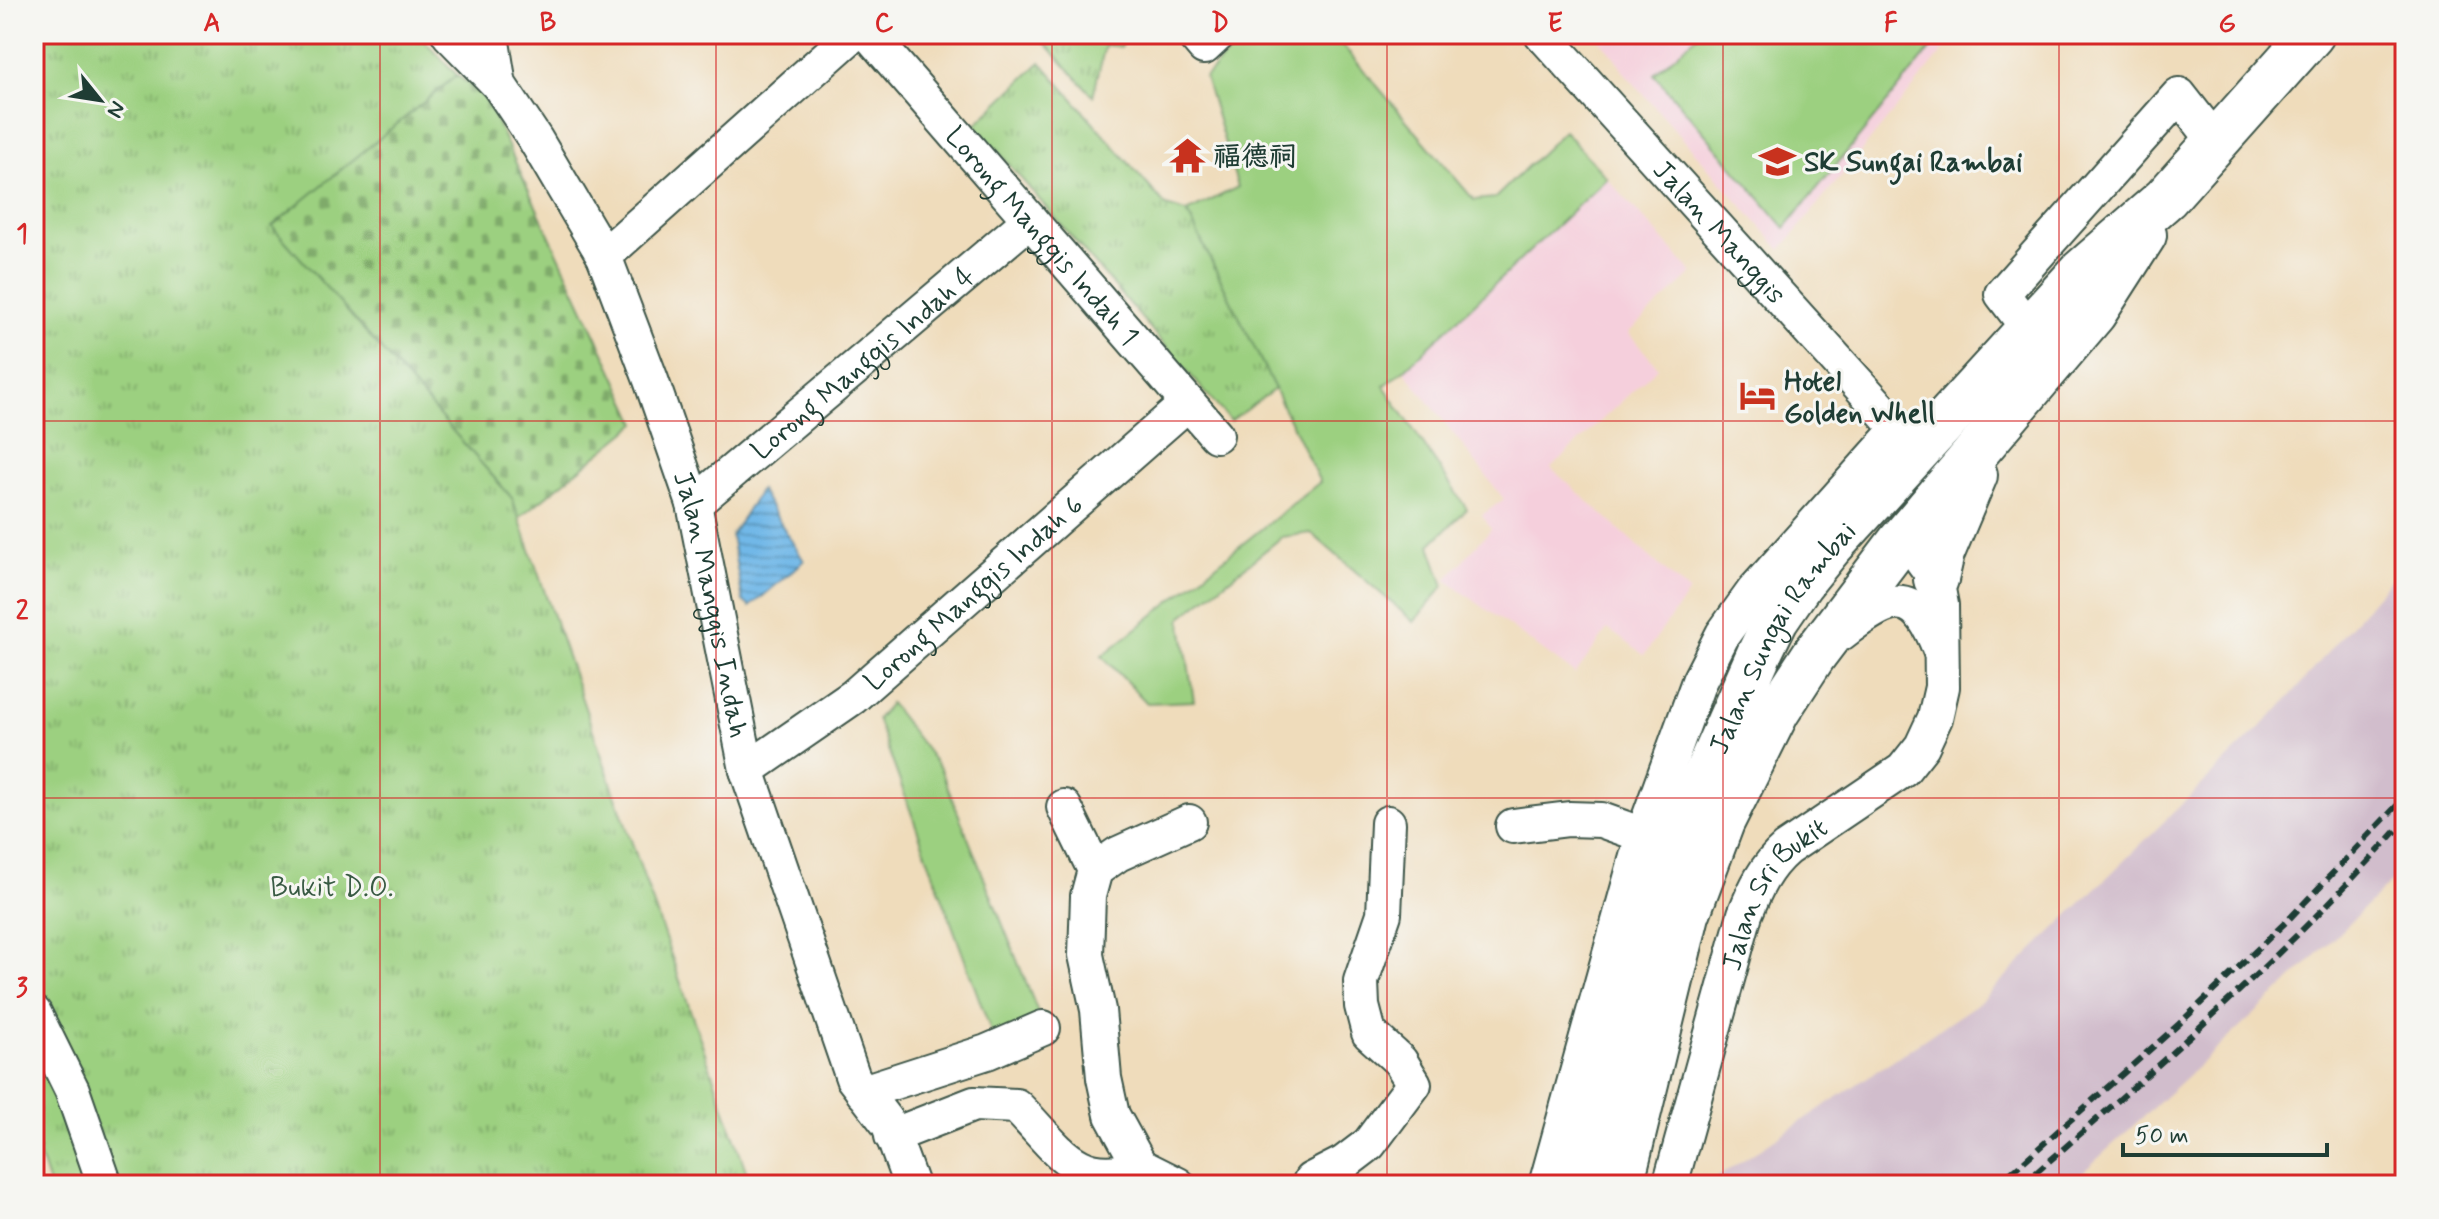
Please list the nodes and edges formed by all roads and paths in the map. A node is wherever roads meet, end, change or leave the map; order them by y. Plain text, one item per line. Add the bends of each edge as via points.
1 (449, 34) edge
2 (494, 34) edge
3 (853, 34) edge
4 (869, 34) edge
5 (1542, 34) edge
6 (2312, 34) edge
7 (499, 85) junction
8 (2215, 141) junction
9 (2166, 198) junction
10 (1030, 220) junction
11 (604, 256) junction
12 (2082, 271) junction
13 (2021, 319) junction
14 (2025, 395) junction
15 (1188, 403) junction
16 (1899, 429) junction
17 (1216, 435) dead end
18 (694, 504) junction
19 (1899, 543) junction
20 (1936, 579) junction
21 (1941, 654) junction
22 (1814, 655) junction
23 (1758, 707) junction
24 (747, 770) junction
25 (1064, 807) dead end
26 (1189, 822) dead end
27 (1388, 823) dead end
28 (1513, 826) dead end
29 (1643, 835) junction
30 (1095, 870) junction
31 (34, 1013) edge
32 (1043, 1028) dead end
33 (863, 1092) junction
34 (892, 1136) junction
35 (1140, 1166) junction
36 (105, 1185) edge
37 (911, 1185) edge
38 (1178, 1185) edge
39 (1309, 1185) edge
40 (1546, 1185) edge
41 (1579, 1185) edge
42 (1621, 1185) edge
43 (1670, 1185) edge

1 - 7 street
2 - 7 street, Jalan Manggis Indah
3 - 11 street
4 - 10 street, Lorong Manggis Indah 1
5 - 16 street, Jalan Manggis
6 - 8 main road, Jalan Sungai Rambai
7 - 11 street, Jalan Manggis Indah
8 - 9 main road, Jalan Sungai Rambai
8 - 13 street via 2179,95 2002,294
9 - 12 main road, Jalan Sungai Rambai
9 - 14 main road, Jalan Sungai Rambai via 2109,294
10 - 15 street, Lorong Manggis Indah 1
10 - 18 street, Lorong Manggis Indah 4
11 - 18 street, Jalan Manggis Indah
12 - 13 main road
12 - 23 main road, Jalan Sungai Rambai via 1800,584 1759,654
13 - 16 main road
14 - 19 main road, Jalan Sungai Rambai
14 - 20 main road via 1990,445 1968,489
15 - 17 street, Lorong Manggis Indah 1
15 - 24 street, Lorong Manggis Indah 6 via 853,697
16 - 29 street, Jalan Sungai Rambai via 1786,552 1723,634 1699,681
18 - 24 street, Jalan Manggis Indah
19 - 20 street
19 - 22 main road, Jalan Sungai Rambai
19 - 23 main road via 1873,539 1848,554
20 - 21 street, Jalan Sri Bukit
21 - 22 street, Jalan Sri Bukit via 1923,616 1898,602 1868,612
21 - 43 street, Jalan Sri Bukit via 1942,687 1935,718 1903,770 1786,849 1758,883
22 - 23 main road, Jalan Sungai Rambai
23 - 41 main road, Jalan Sungai Rambai via 1680,833 1651,909
23 - 42 main road, Jalan Sungai Rambai via 1687,915
24 - 33 street, Jalan Manggis Indah via 853,1078
25 - 30 street
26 - 30 street
27 - 39 street via 1384,914 1361,981 1362,1006 1369,1033 1400,1061 1414,1084 1369,1144
28 - 29 street via 1601,820
29 - 40 street, Jalan Sungai Rambai
30 - 35 street via 1088,896 1086,955 1104,1078 1112,1115
31 - 36 street via 72,1090
32 - 33 street
33 - 34 street, Jalan Manggis Indah
34 - 35 street via 974,1104 1016,1106 1049,1144 1088,1172 1121,1174
34 - 37 street, Jalan Manggis Indah
35 - 38 street

